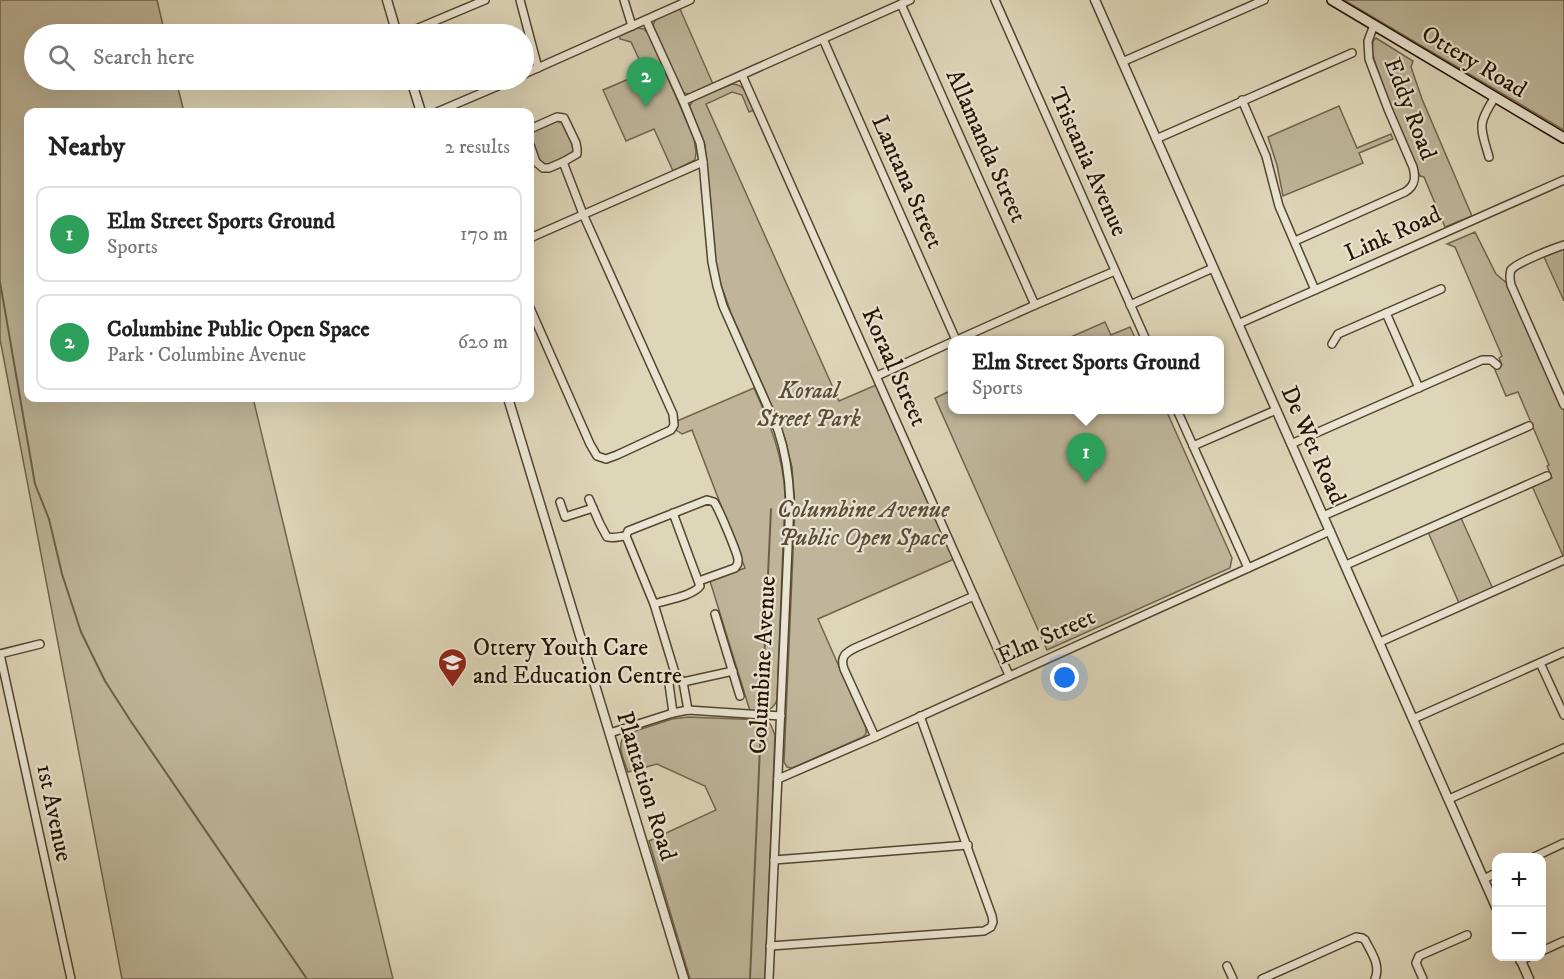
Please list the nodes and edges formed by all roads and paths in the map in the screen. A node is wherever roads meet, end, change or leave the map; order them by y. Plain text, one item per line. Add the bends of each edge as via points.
1 (387, 0) edge
2 (485, 0) edge
3 (520, 0) edge
4 (624, 0) edge
5 (690, 0) edge
6 (910, 0) edge
7 (995, 0) edge
8 (1095, 0) edge
9 (1264, 0) edge
10 (1332, 0) edge
11 (901, 4) junction
12 (646, 20) junction
13 (394, 24) edge
14 (428, 24) edge
15 (526, 24) edge
16 (1374, 25) junction
17 (632, 26) junction
18 (822, 39) junction
19 (534, 53) edge
20 (1352, 53) dead end
21 (1122, 62) junction
22 (538, 68) junction
23 (534, 70) edge
24 (742, 75) junction
25 (414, 90) edge
26 (489, 90) edge
27 (1495, 97) junction
28 (1242, 100) junction
29 (683, 101) junction
30 (420, 108) edge
31 (446, 108) edge
32 (534, 127) edge
33 (1156, 139) junction
34 (1564, 140) edge
35 (534, 155) edge
36 (1489, 157) dead end
37 (563, 162) junction
38 (703, 162) junction
39 (1564, 180) edge
40 (583, 214) junction
41 (534, 236) edge
42 (1295, 241) junction
43 (1564, 244) edge
44 (1213, 268) junction
45 (1116, 271) junction
46 (1441, 289) dead end
47 (1316, 290) junction
48 (1130, 304) junction
49 (1035, 305) junction
50 (1386, 313) junction
51 (534, 317) edge
52 (1238, 324) junction
53 (953, 336) edge
54 (966, 336) edge
55 (1144, 336) edge
56 (948, 344) edge
57 (1332, 344) dead end
58 (1497, 365) dead end
59 (877, 376) junction
60 (1419, 388) junction
61 (509, 402) edge
62 (1564, 405) edge
63 (1276, 410) junction
64 (1179, 414) edge
65 (1529, 426) dead end
66 (1291, 444) junction
67 (1193, 446) junction
68 (1547, 476) dead end
69 (589, 499) dead end
70 (560, 502) dead end
71 (593, 508) junction
72 (673, 513) junction
73 (1323, 516) junction
74 (1330, 531) junction
75 (626, 536) junction
76 (1564, 560) edge
77 (1346, 565) junction
78 (1248, 568) junction
79 (699, 581) junction
80 (974, 596) junction
81 (654, 604) junction
82 (715, 614) dead end
83 (1380, 642) junction
84 (40, 644) dead end
85 (1564, 652) edge
86 (0, 654) edge
87 (1540, 663) junction
88 (733, 671) junction
89 (675, 673) junction
90 (1010, 675) junction
91 (683, 682) junction
92 (740, 696) dead end
93 (688, 710) junction
94 (673, 713) junction
95 (1564, 715) edge
96 (782, 716) junction
97 (920, 716) junction
98 (1413, 719) junction
99 (610, 733) junction
100 (875, 737) junction
101 (1564, 748) edge
102 (778, 779) junction
103 (1449, 799) junction
104 (1564, 843) edge
105 (968, 845) junction
106 (1543, 853) edge
107 (774, 860) junction
108 (1492, 875) edge
109 (1484, 879) junction
110 (1492, 896) edge
111 (1467, 935) dead end
112 (1564, 941) edge
113 (770, 946) junction
114 (1546, 949) edge
115 (1521, 961) edge
116 (1227, 966) dead end
117 (70, 979) edge
118 (684, 979) edge
119 (769, 979) edge
120 (1233, 979) edge
121 (1262, 979) edge
122 (1375, 979) edge
123 (1422, 979) edge
124 (1528, 979) edge

1 - 13 street
2 - 14 street
3 - 15 street
4 - 17 street
5 - 12 street
6 - 11 street
7 - 45 street, Tristania Avenue
8 - 21 street, De Wet Road
9 - 21 street
10 - 16 main road, Ottery Road
11 - 18 street
11 - 49 street, Allamanda Street
12 - 17 street
12 - 29 street, Columbine Avenue
16 - 27 main road, Ottery Road
16 - 42 street, Eddy Road via 1368,41 1370,59 1413,167 1414,182 1405,192
17 - 22 street
18 - 24 street
18 - 53 street, Lantana Street
19 - 22 street
20 - 28 street
21 - 33 street, De Wet Road
22 - 23 street
24 - 29 street
24 - 59 street, Koraal Street
25 - 30 street
26 - 31 street
27 - 34 main road, Ottery Road
27 - 36 street via 1483,116 1481,129
28 - 33 street
28 - 42 street
29 - 38 street, Columbine Avenue via 700,143
32 - 37 street via 564,118 577,151
33 - 44 street, De Wet Road
35 - 37 street via 541,167
37 - 40 street
38 - 40 street
38 - 96 street, Columbine Avenue via 717,286 778,430 787,462 790,501
39 - 47 street, Link Road
40 - 41 street
40 - 51 street via 673,414 674,425 667,433 617,455 600,458 593,452
42 - 47 street
43 - 62 street via 1516,265 1510,272 1511,285
44 - 48 street
44 - 52 street, De Wet Road
45 - 48 street, Tristania Avenue
45 - 49 street
46 - 50 street
47 - 52 street, Link Road
48 - 55 street, Tristania Avenue
49 - 54 street
50 - 57 street via 1338,334
50 - 60 street
52 - 63 street, De Wet Road
56 - 59 street
58 - 60 street via 1482,360
59 - 80 street, Koraal Street
60 - 66 street
61 - 99 street, Plantation Road
63 - 66 street, De Wet Road
63 - 67 street
64 - 67 street
65 - 73 street
66 - 73 street, De Wet Road
67 - 78 street
68 - 77 street
69 - 71 street
70 - 71 street via 565,517
71 - 75 street via 607,537
72 - 75 street via 631,530
72 - 79 street
72 - 79 street via 712,500 733,545 736,567
73 - 74 street, De Wet Road
74 - 77 street, De Wet Road
74 - 78 street, Elm Street
75 - 81 street
76 - 83 street
77 - 83 street, De Wet Road
78 - 90 street, Elm Street
79 - 81 street via 696,591
80 - 90 street, Koraal Street
80 - 100 street via 844,654 844,669
81 - 89 street
82 - 88 street
83 - 98 street, De Wet Road
84 - 86 street
85 - 87 street
86 - 117 street, 1st Avenue
87 - 95 street
87 - 98 street
88 - 91 street
88 - 92 street
89 - 91 street
89 - 94 street via 669,684
90 - 97 street, Elm Street
91 - 93 street
93 - 94 street
93 - 96 street
94 - 99 street
96 - 102 street, Columbine Avenue
97 - 100 street, Elm Street
97 - 105 street
98 - 103 street, De Wet Road
99 - 118 street, Plantation Road
100 - 102 street, Elm Street
101 - 103 street
102 - 107 street, Columbine Avenue
103 - 109 street, De Wet Road
104 - 106 street
105 - 107 street
105 - 113 street via 992,916 991,927 984,931
107 - 113 street, Columbine Avenue
108 - 109 street
109 - 110 street, De Wet Road
111 - 123 street via 1419,956 1417,966
112 - 114 street
113 - 119 street, Columbine Avenue
115 - 124 street
116 - 120 street
121 - 122 street via 1356,937 1365,940 1376,963

